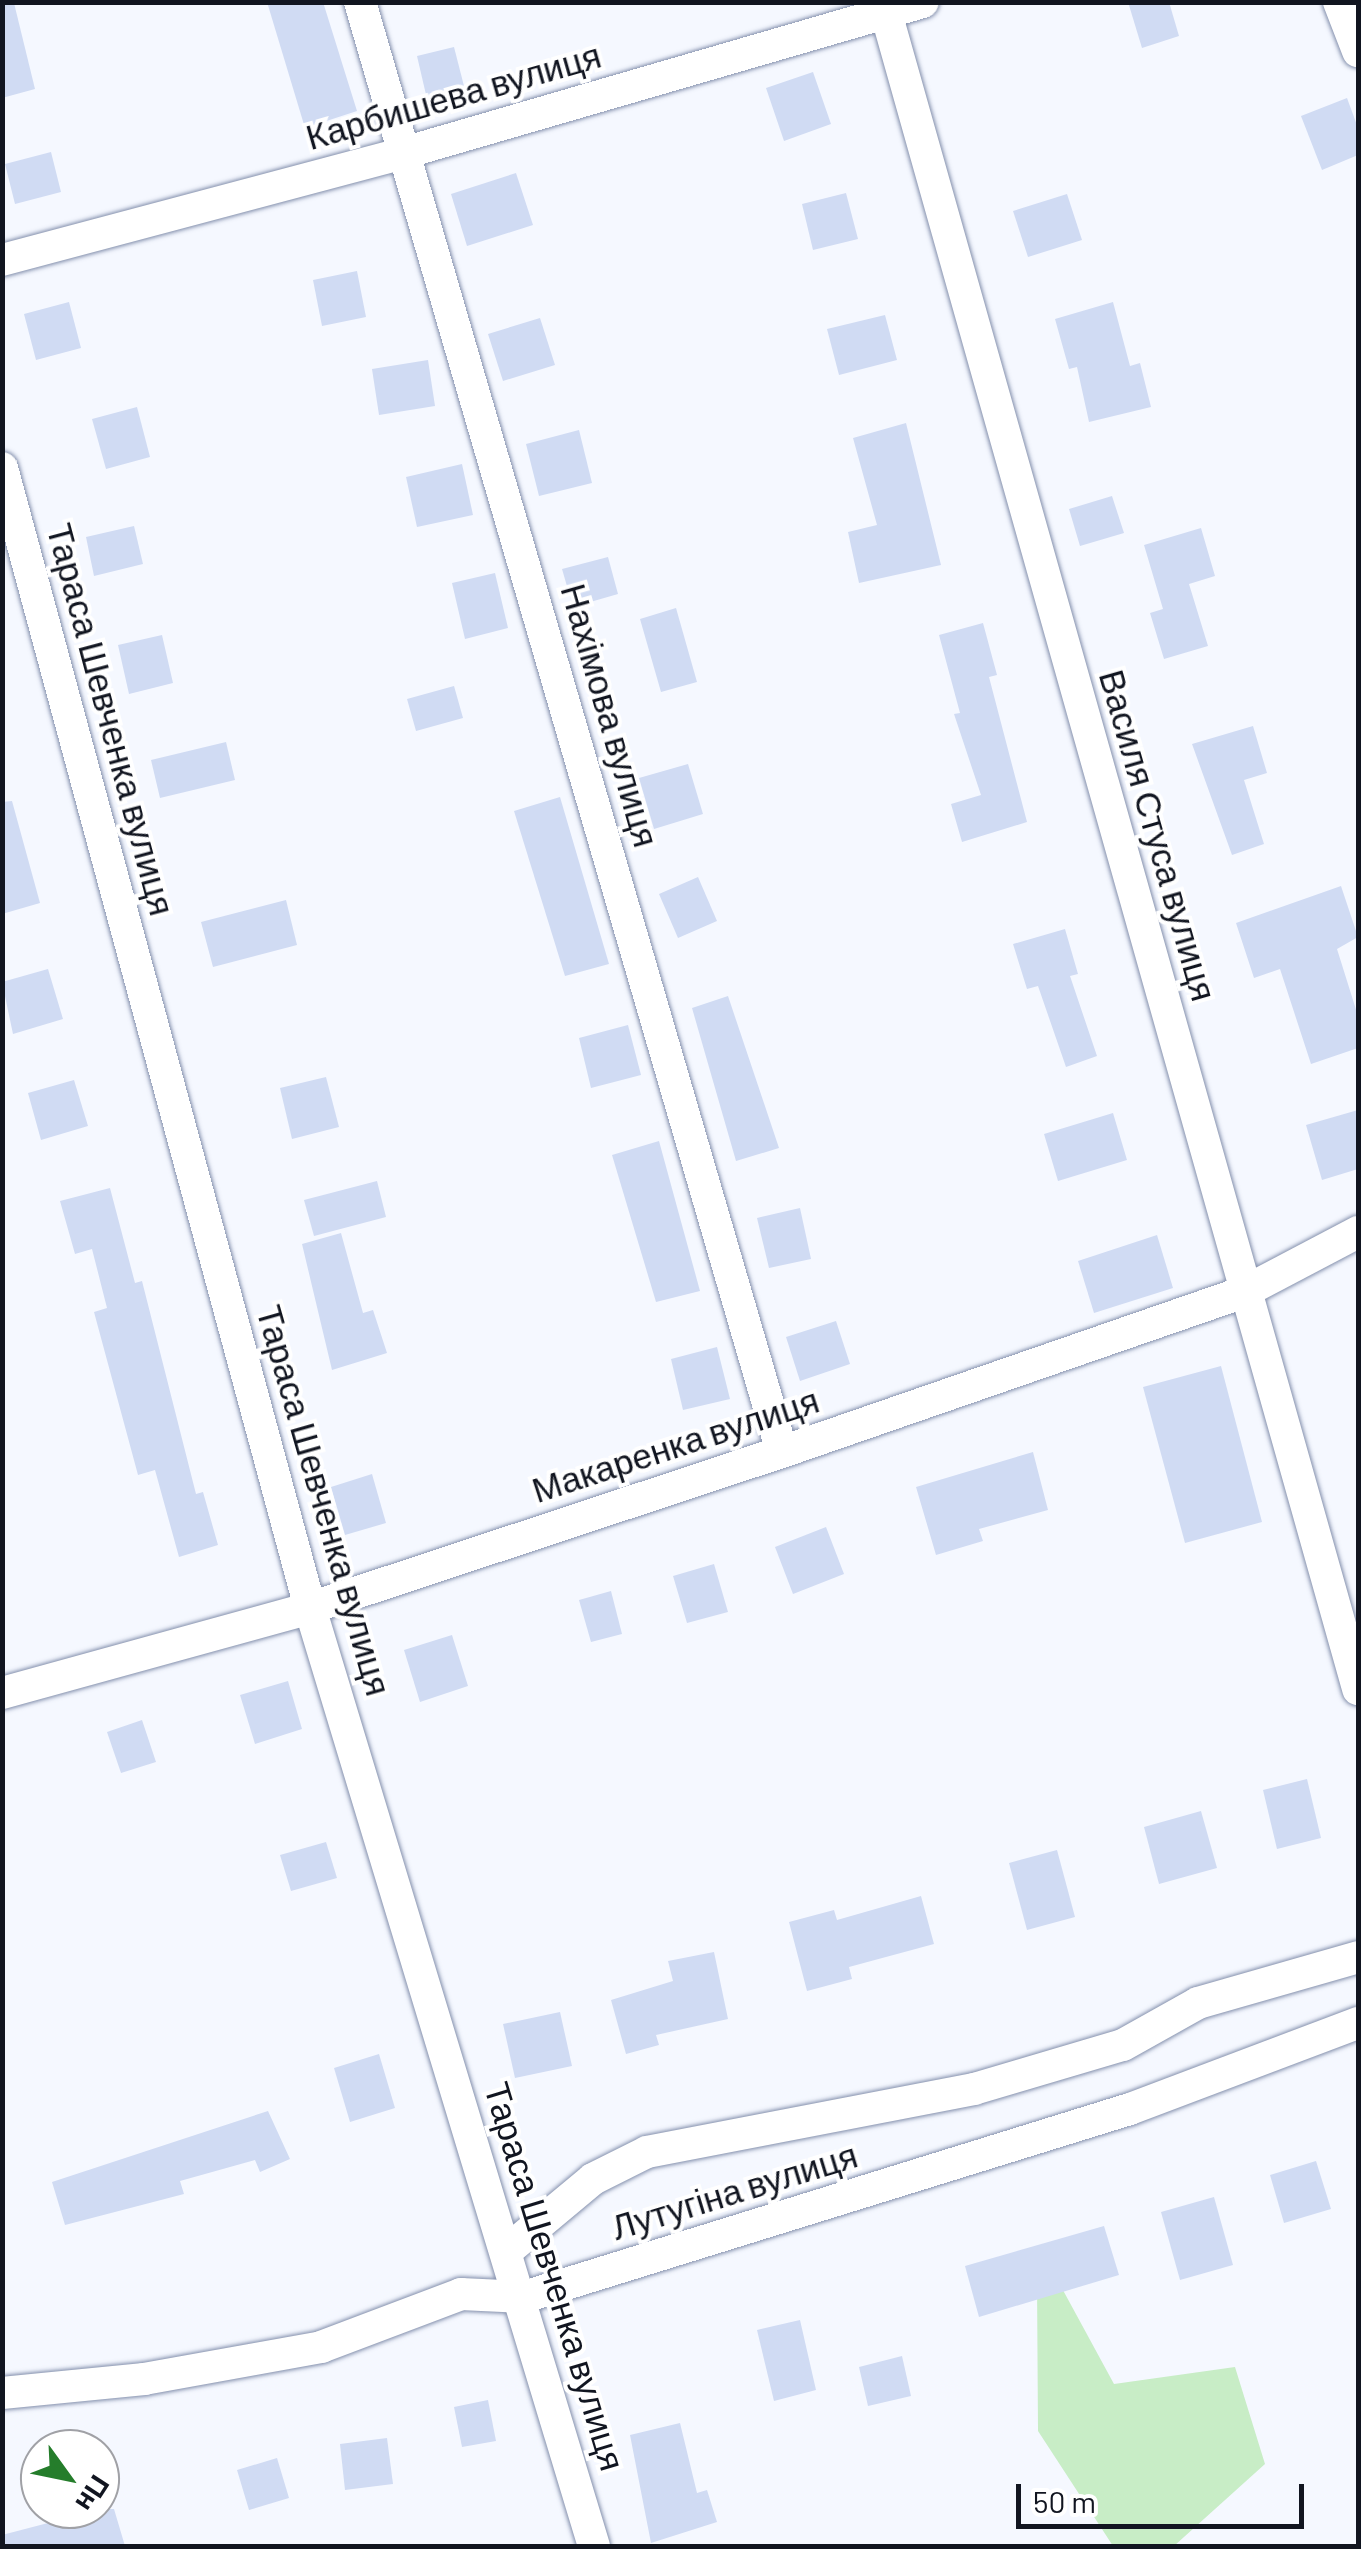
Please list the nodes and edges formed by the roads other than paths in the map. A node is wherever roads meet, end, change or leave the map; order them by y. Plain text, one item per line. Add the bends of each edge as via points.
1 (360, 2) edge
2 (923, 2) edge
3 (1339, 2) edge
4 (885, 8) edge
5 (1358, 50) edge
6 (407, 152) junction
7 (2, 260) edge
8 (2, 468) edge
9 (1358, 1232) edge
10 (1246, 1291) junction
11 (782, 1452) junction
12 (310, 1608) junction
13 (1358, 1689) edge
14 (2, 1694) edge
15 (1358, 1957) edge
16 (1358, 2023) edge
17 (509, 2249) junction
18 (524, 2297) junction
19 (2, 2392) edge
20 (594, 2546) edge

1 - 6 street, Нахімова вулиця
2 - 4 street, Карбишева вулиця
3 - 5 street
4 - 6 street, Карбишева вулиця
4 - 10 street, Василя Стуса вулиця
6 - 7 street, Карбишева вулиця
6 - 11 street, Нахімова вулиця
8 - 12 street, Тараса Шевченка вулиця
9 - 10 street, Макаренка вулиця
10 - 11 street, Макаренка вулиця
10 - 13 street, Василя Стуса вулиця
11 - 12 street, Макаренка вулиця
12 - 14 street, Макаренка вулиця
12 - 17 street, Тараса Шевченка вулиця
15 - 17 street, Лутугіна вулиця via 1198,2003 1123,2044 974,2089 647,2152 593,2179
16 - 18 street, Лутугіна вулиця via 1130,2109
17 - 18 street, Тараса Шевченка вулиця
18 - 19 street, Лутугіна вулиця via 461,2294 320,2347 144,2379
18 - 20 street, Тараса Шевченка вулиця

